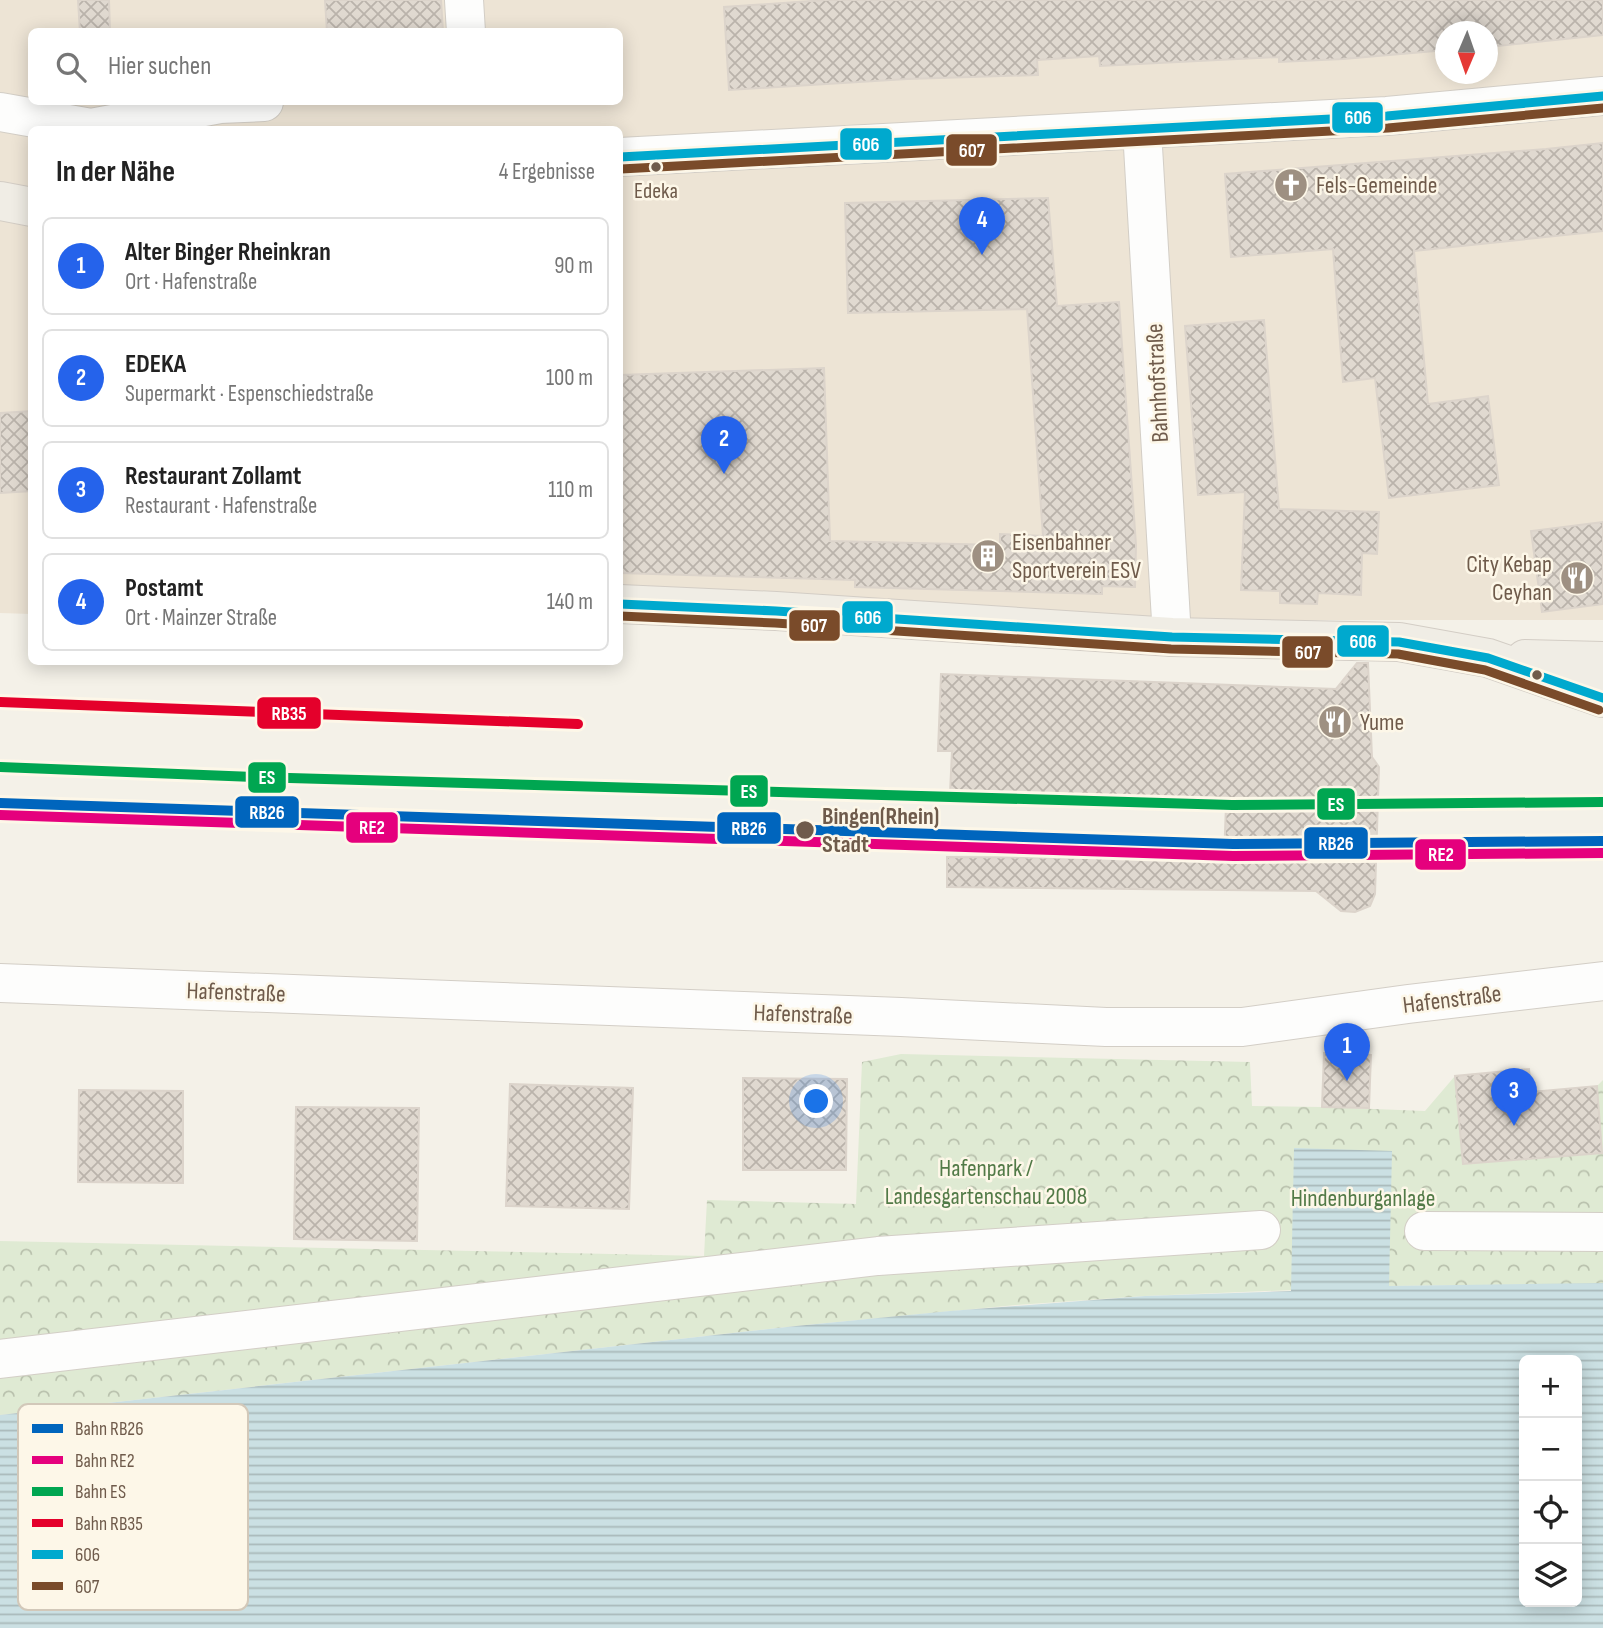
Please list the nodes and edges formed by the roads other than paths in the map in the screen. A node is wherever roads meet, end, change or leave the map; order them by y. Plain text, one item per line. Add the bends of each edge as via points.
1 (464, 0) edge
2 (466, 28) edge
3 (1603, 96) edge
4 (215, 105) edge
5 (0, 112) edge
6 (80, 126) edge
7 (102, 126) edge
8 (1142, 130) junction
9 (623, 157) edge
10 (0, 201) edge
11 (28, 206) edge
12 (623, 604) edge
13 (1172, 637) junction
14 (1488, 659) junction
15 (1603, 661) edge
16 (1603, 698) edge
17 (1603, 981) edge
18 (0, 983) edge
19 (1261, 1230) dead end
20 (1424, 1231) dead end
21 (1603, 1232) edge
22 (0, 1359) edge

1 - 2 street
3 - 8 street via 1387,116
4 - 7 street
5 - 6 street
8 - 9 street
8 - 13 street, Bahnhofstraße
10 - 11 main road
12 - 13 main road
13 - 14 main road via 1399,642
14 - 15 main road
14 - 16 main road
17 - 18 street, Hafenstraße via 1242,1027 1106,1027
19 - 22 street via 878,1256
20 - 21 street

